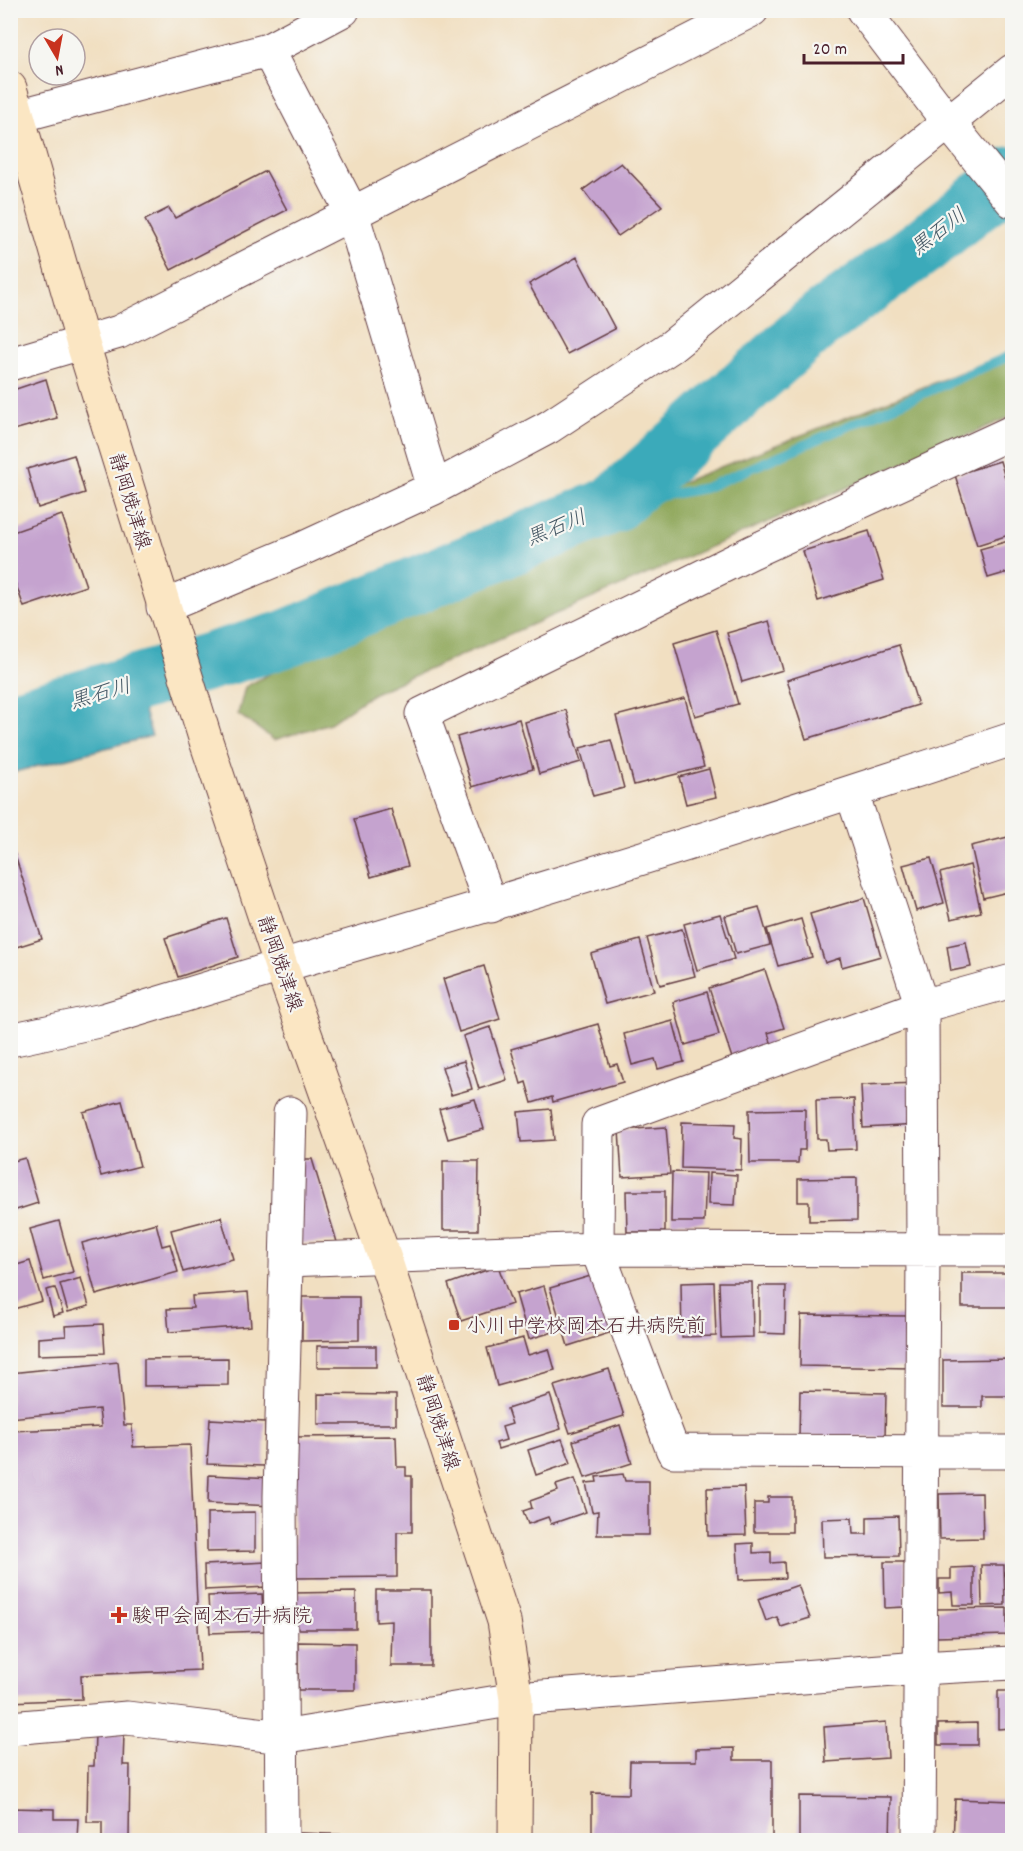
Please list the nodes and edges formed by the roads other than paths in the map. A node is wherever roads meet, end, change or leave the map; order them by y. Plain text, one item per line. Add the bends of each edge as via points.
1 (343, 10) edge
2 (752, 10) edge
3 (863, 10) edge
4 (268, 50) junction
5 (1012, 71) edge
6 (14, 102) edge
7 (948, 122) junction
8 (1012, 201) edge
9 (352, 213) junction
10 (83, 344) junction
11 (10, 364) edge
12 (1012, 432) edge
13 (435, 488) junction
14 (163, 608) junction
15 (1012, 739) edge
16 (852, 793) junction
17 (491, 906) junction
18 (281, 966) junction
19 (1012, 981) edge
20 (922, 1006) junction
21 (10, 1040) edge
22 (290, 1113) dead end
23 (597, 1249) junction
24 (1012, 1250) edge
25 (923, 1251) junction
26 (384, 1256) junction
27 (286, 1260) junction
28 (921, 1452) junction
29 (1012, 1452) edge
30 (1012, 1663) edge
31 (920, 1668) junction
32 (516, 1699) junction
33 (10, 1728) edge
34 (282, 1737) junction
35 (282, 1840) edge
36 (515, 1840) edge
37 (919, 1840) edge

1 - 4 street
2 - 9 street
3 - 7 street
4 - 6 street
4 - 9 street
5 - 7 street
6 - 10 main road, 静岡焼津線
7 - 8 street
7 - 13 street via 672,346 549,427
9 - 10 street via 119,332
9 - 13 street
10 - 11 street
10 - 14 main road, 静岡焼津線
12 - 17 street via 752,552 422,714
13 - 14 street
14 - 18 main road, 静岡焼津線
15 - 16 street
16 - 17 street
16 - 20 street
17 - 18 street
18 - 21 street via 103,1020
18 - 26 main road, 静岡焼津線
19 - 20 street
20 - 23 street via 598,1124
20 - 25 street
22 - 27 street
23 - 25 street
23 - 26 street
23 - 28 street via 673,1451
24 - 25 street
25 - 28 street
26 - 27 street
26 - 32 main road, 静岡焼津線 via 504,1621
27 - 34 street via 280,1497
28 - 29 street
28 - 31 street
30 - 31 street
31 - 32 street
31 - 37 street
32 - 34 street
32 - 36 main road, 静岡焼津線
33 - 34 street via 128,1718
34 - 35 street

